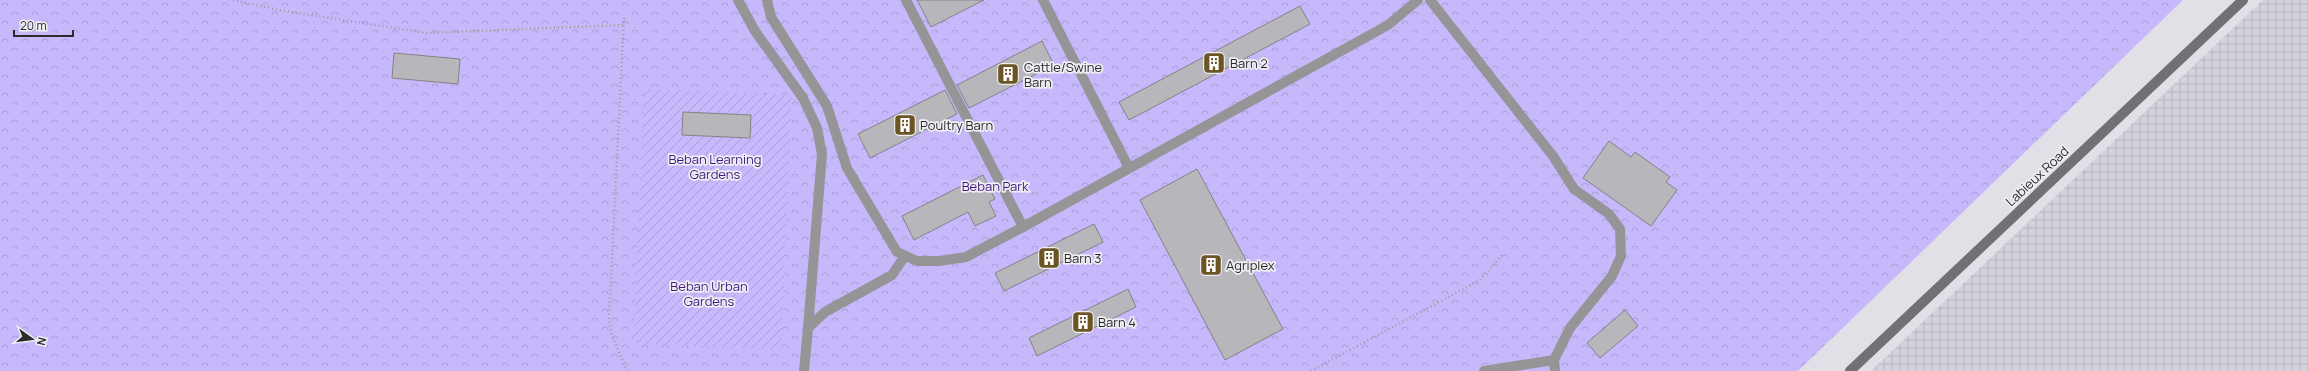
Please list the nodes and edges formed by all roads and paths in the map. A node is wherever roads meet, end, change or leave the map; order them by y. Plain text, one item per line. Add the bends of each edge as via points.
1 (233, 0) edge
2 (738, 0) edge
3 (767, 0) edge
4 (906, 0) edge
5 (1043, 0) edge
6 (1418, 0) edge
7 (1430, 0) edge
8 (2243, 0) edge
9 (624, 18) dead end
10 (623, 25) junction
11 (1129, 168) junction
12 (1023, 226) junction
13 (1504, 253) dead end
14 (905, 256) junction
15 (808, 328) junction
16 (1554, 360) junction
17 (627, 371) edge
18 (804, 371) edge
19 (1311, 371) edge
20 (1484, 371) edge
21 (1555, 371) edge
22 (1850, 371) edge

1 - 10 path via 287,11 427,32
2 - 15 lane via 755,30 803,98 816,128 822,154
3 - 14 lane via 771,17 827,106 847,168 883,232 897,252
4 - 12 lane
5 - 11 lane
6 - 11 lane via 1388,25
7 - 16 lane via 1553,156 1574,189 1609,214 1620,229 1621,256 1612,276 1570,328
8 - 22 street, Labieux Road
9 - 10 path
10 - 17 path via 609,319 611,333
11 - 12 lane
12 - 14 lane via 966,257 917,261
13 - 19 path via 1480,280
14 - 15 lane via 892,275 825,312
15 - 18 lane
16 - 20 lane
16 - 21 lane

